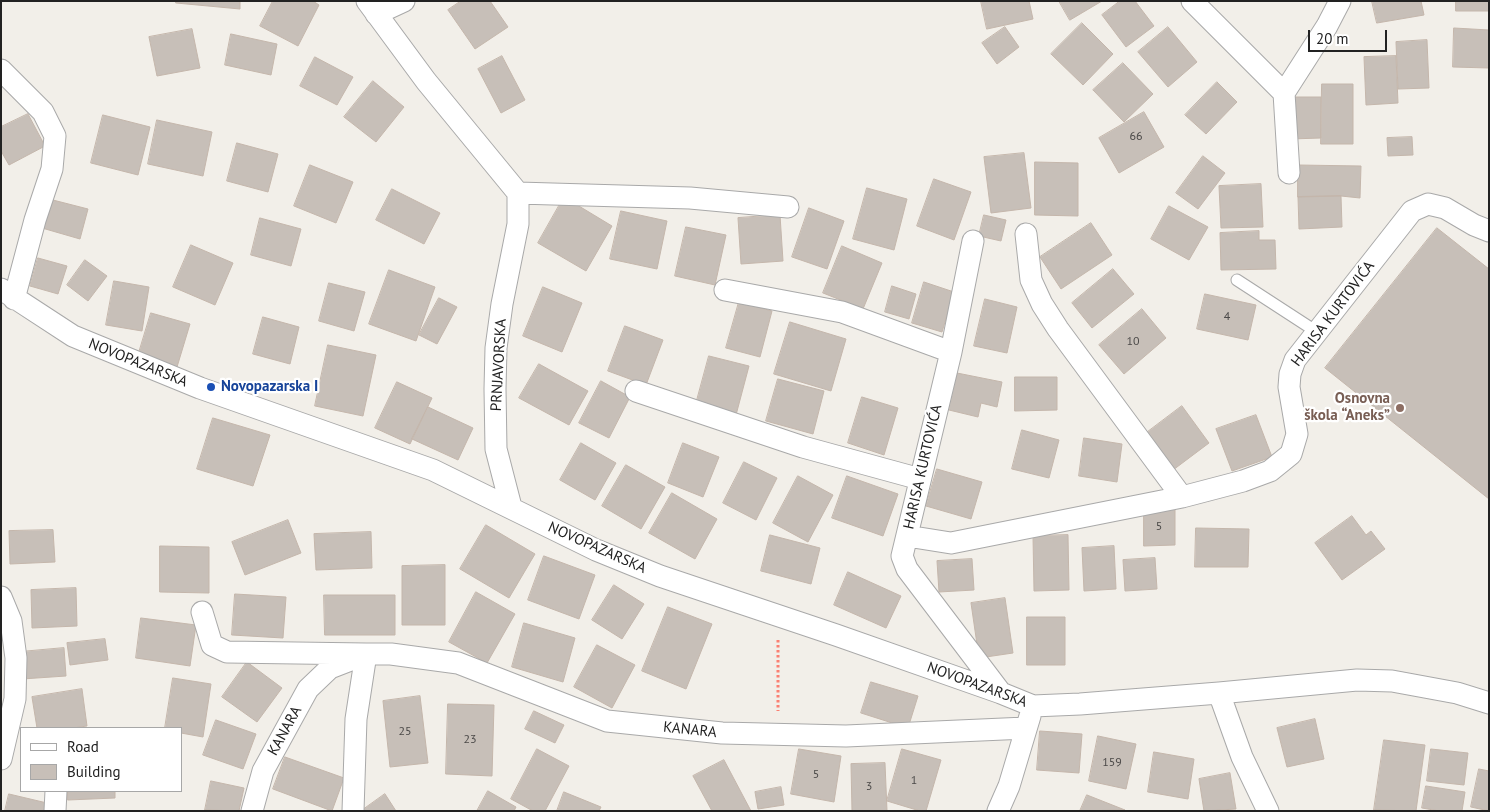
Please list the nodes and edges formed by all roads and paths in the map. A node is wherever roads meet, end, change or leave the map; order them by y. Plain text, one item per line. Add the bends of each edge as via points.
1 (404, 1) edge
2 (1192, 1) edge
3 (1340, 1) edge
4 (372, 8) edge
5 (1, 70) edge
6 (1284, 92) junction
7 (1289, 173) dead end
8 (518, 193) junction
9 (788, 206) dead end
10 (1489, 231) edge
11 (1026, 234) dead end
12 (973, 241) dead end
13 (1236, 280) dead end
14 (725, 290) dead end
15 (8, 294) edge
16 (1317, 332) junction
17 (951, 352) junction
18 (636, 391) dead end
19 (920, 479) junction
20 (1182, 497) junction
21 (511, 507) junction
22 (907, 536) junction
23 (1, 597) edge
24 (202, 612) dead end
25 (778, 616) junction
26 (366, 654) junction
27 (1001, 693) junction
28 (1220, 693) junction
29 (1489, 703) edge
30 (1033, 706) junction
31 (1026, 728) junction
32 (778, 735) junction
33 (9, 750) edge
34 (56, 792) edge
35 (56, 811) edge
36 (252, 811) edge
37 (353, 811) edge
38 (998, 811) edge
39 (1268, 811) edge

1 - 4 street
2 - 6 street
3 - 6 street
4 - 8 street via 426,81
5 - 15 street via 43,112 55,136 52,169
6 - 7 street
8 - 9 street via 690,198
8 - 21 street, PRNJAVORSKA via 518,224 496,348 496,449
10 - 16 street, HARISA KURTOVIĆA via 1445,208 1428,204 1412,211
11 - 20 street via 1031,280 1042,304
12 - 17 street, HARISA KURTOVIĆA
13 - 16 lane
14 - 17 street via 842,312
15 - 21 street, NOVOPAZARSKA via 73,336 200,388 433,470
16 - 20 street, HARISA KURTOVIĆA via 1295,360 1290,374 1297,434 1291,454 1270,471
17 - 19 street, HARISA KURTOVIĆA
18 - 19 street via 804,446
19 - 22 street, HARISA KURTOVIĆA
20 - 22 street, HARISA KURTOVIĆA via 951,543
21 - 25 street, NOVOPAZARSKA via 605,554
22 - 27 street via 902,556 907,570
23 - 33 street via 11,621 16,658
24 - 26 street via 212,645 227,652
25 - 27 street, NOVOPAZARSKA
25 - 32 path
26 - 32 street, KANARA via 458,663 607,721 722,734
26 - 36 street, KANARA via 330,668 308,689 263,771
26 - 37 street via 356,719
27 - 30 street, NOVOPAZARSKA
28 - 29 street, NOVOPAZARSKA via 1357,680 1392,681 1457,693
28 - 30 street, NOVOPAZARSKA
28 - 39 street via 1242,757
30 - 31 street
31 - 32 street, KANARA via 846,736
31 - 38 street
34 - 35 street

